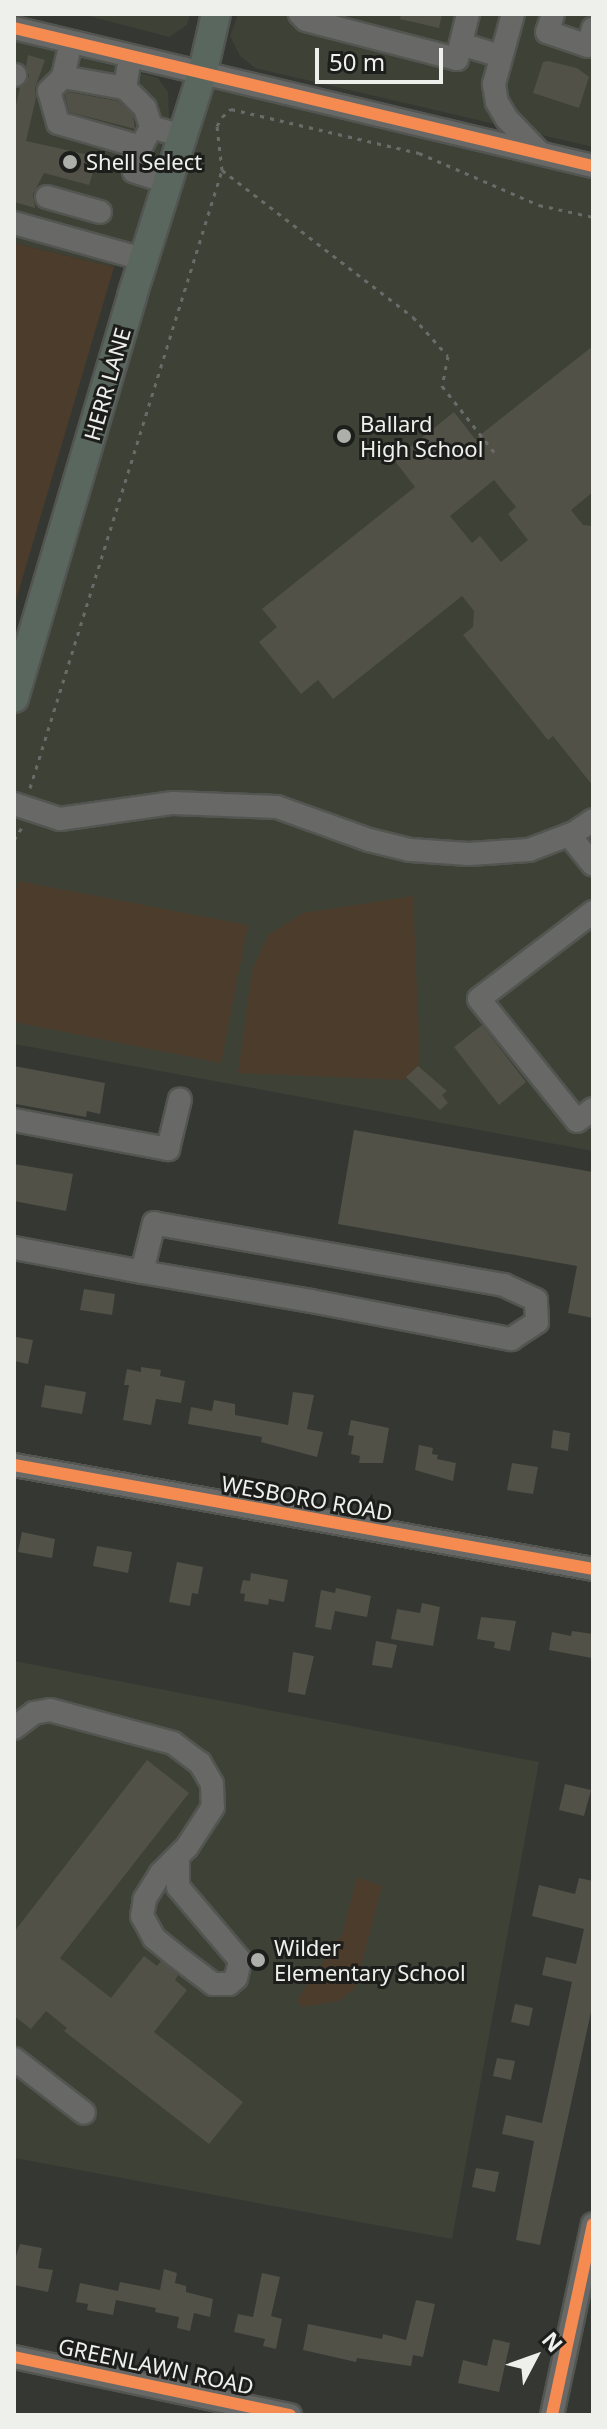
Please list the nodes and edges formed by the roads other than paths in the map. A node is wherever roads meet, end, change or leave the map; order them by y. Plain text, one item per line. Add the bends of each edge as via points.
1 (216, 14) edge
2 (300, 14) edge
3 (468, 14) edge
4 (513, 14) edge
5 (553, 14) edge
6 (23, 24) edge
7 (593, 29) edge
8 (71, 42) junction
9 (461, 44) junction
10 (130, 56) junction
11 (500, 56) junction
12 (203, 71) junction
13 (63, 77) junction
14 (125, 88) junction
15 (182, 136) junction
16 (146, 137) junction
17 (539, 153) junction
18 (593, 166) edge
19 (167, 182) junction
20 (47, 197) dead end
21 (74, 205) junction
22 (100, 212) dead end
23 (14, 223) edge
24 (66, 237) junction
25 (143, 259) junction
26 (14, 698) edge
27 (19, 806) edge
28 (593, 820) edge
29 (569, 835) junction
30 (593, 865) edge
31 (593, 912) edge
32 (180, 1099) dead end
33 (593, 1109) edge
34 (14, 1120) edge
35 (14, 1248) edge
36 (142, 1272) junction
37 (14, 1465) edge
38 (593, 1569) edge
39 (14, 1728) edge
40 (178, 1858) junction
41 (14, 2059) edge
42 (84, 2113) dead end
43 (593, 2224) edge
44 (14, 2357) edge
45 (290, 2415) edge
46 (552, 2415) edge

1 - 12 main road, HERR LANE
2 - 9 street via 306,20 457,59
3 - 9 street
4 - 11 street
5 - 7 street via 547,32 588,46
6 - 8 street
8 - 10 street
8 - 13 street
9 - 11 street
10 - 12 street
10 - 14 street
11 - 17 street via 494,84 497,102
12 - 15 main road, HERR LANE
12 - 17 street
13 - 14 street
13 - 16 street via 49,91 58,123
14 - 16 street via 145,108
15 - 16 street
15 - 19 main road, HERR LANE
16 - 19 street via 134,171
17 - 18 street
19 - 25 main road, HERR LANE
20 - 21 street
21 - 22 street
21 - 24 street
23 - 24 street
24 - 25 street
25 - 26 main road, HERR LANE
27 - 29 street via 60,819 173,803 277,807 369,840 410,850 469,854 529,850
28 - 29 street
29 - 30 street
31 - 33 street via 479,999 577,1121
32 - 34 street via 168,1149
35 - 36 street
36 - 36 street via 511,1339 537,1322 536,1300 504,1285 154,1223
37 - 38 street, WESBORO ROAD
39 - 40 street via 34,1713 50,1710 187,1751 209,1776 214,1801
40 - 40 street via 169,1862 145,1899 143,1924 213,1984 229,1984 240,1960 178,1887
41 - 42 street
43 - 46 street
44 - 45 street, GREENLAWN ROAD

